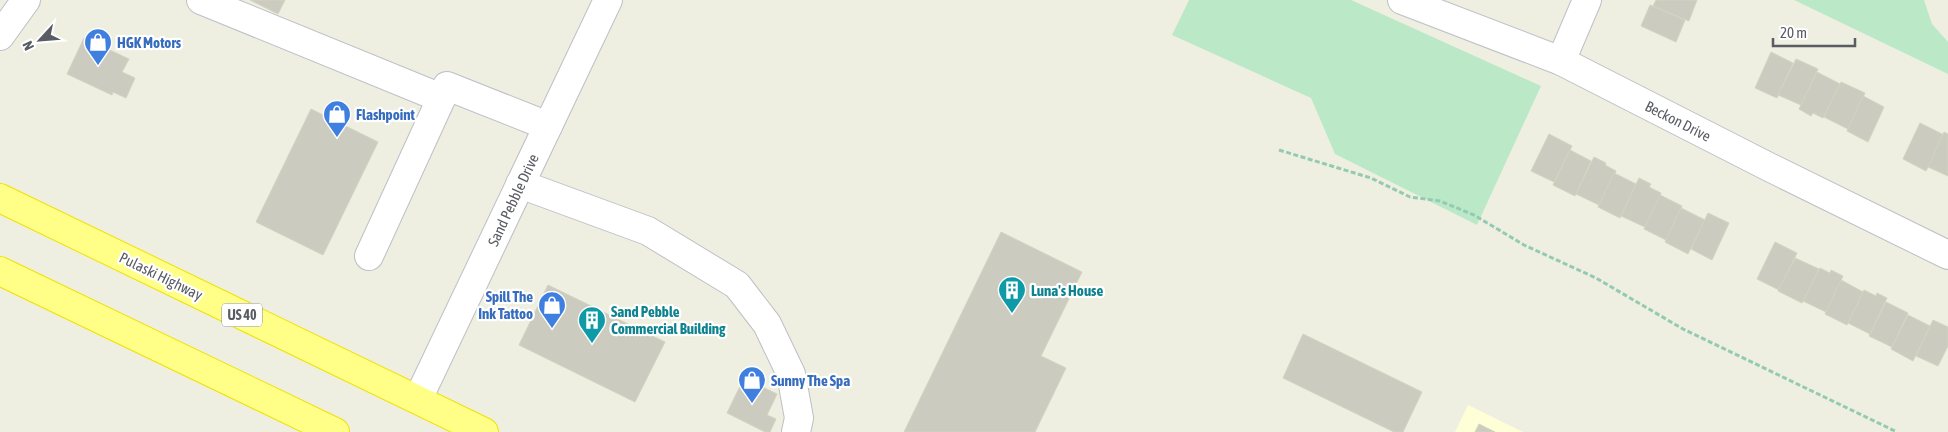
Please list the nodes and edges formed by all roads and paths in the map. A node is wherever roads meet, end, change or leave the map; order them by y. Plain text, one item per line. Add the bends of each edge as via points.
1 (26, 0) edge
2 (201, 0) edge
3 (608, 0) edge
4 (1402, 0) edge
5 (1587, 0) edge
6 (0, 36) edge
7 (1561, 61) junction
8 (441, 98) junction
9 (548, 126) junction
10 (1279, 150) dead end
11 (520, 184) junction
12 (0, 198) edge
13 (1948, 255) edge
14 (370, 256) dead end
15 (0, 271) edge
16 (418, 400) junction
17 (335, 432) edge
18 (484, 432) edge
19 (796, 432) edge
20 (1897, 432) edge

1 - 6 street
2 - 8 street
3 - 9 street, Sand Pebble Drive
4 - 7 street, Beckon Drive
5 - 7 street
7 - 13 street, Beckon Drive
8 - 9 street via 446,86
8 - 14 street
9 - 11 street, Sand Pebble Drive
10 - 20 path via 1371,178 1410,197 1440,201 1474,215 1524,245 1596,278 1691,334
11 - 16 street, Sand Pebble Drive
11 - 19 street via 648,231 737,285 767,324 791,374 799,418
12 - 16 highway, Pulaski Highway / US 40
15 - 17 highway
16 - 18 highway, Pulaski Highway / US 40

